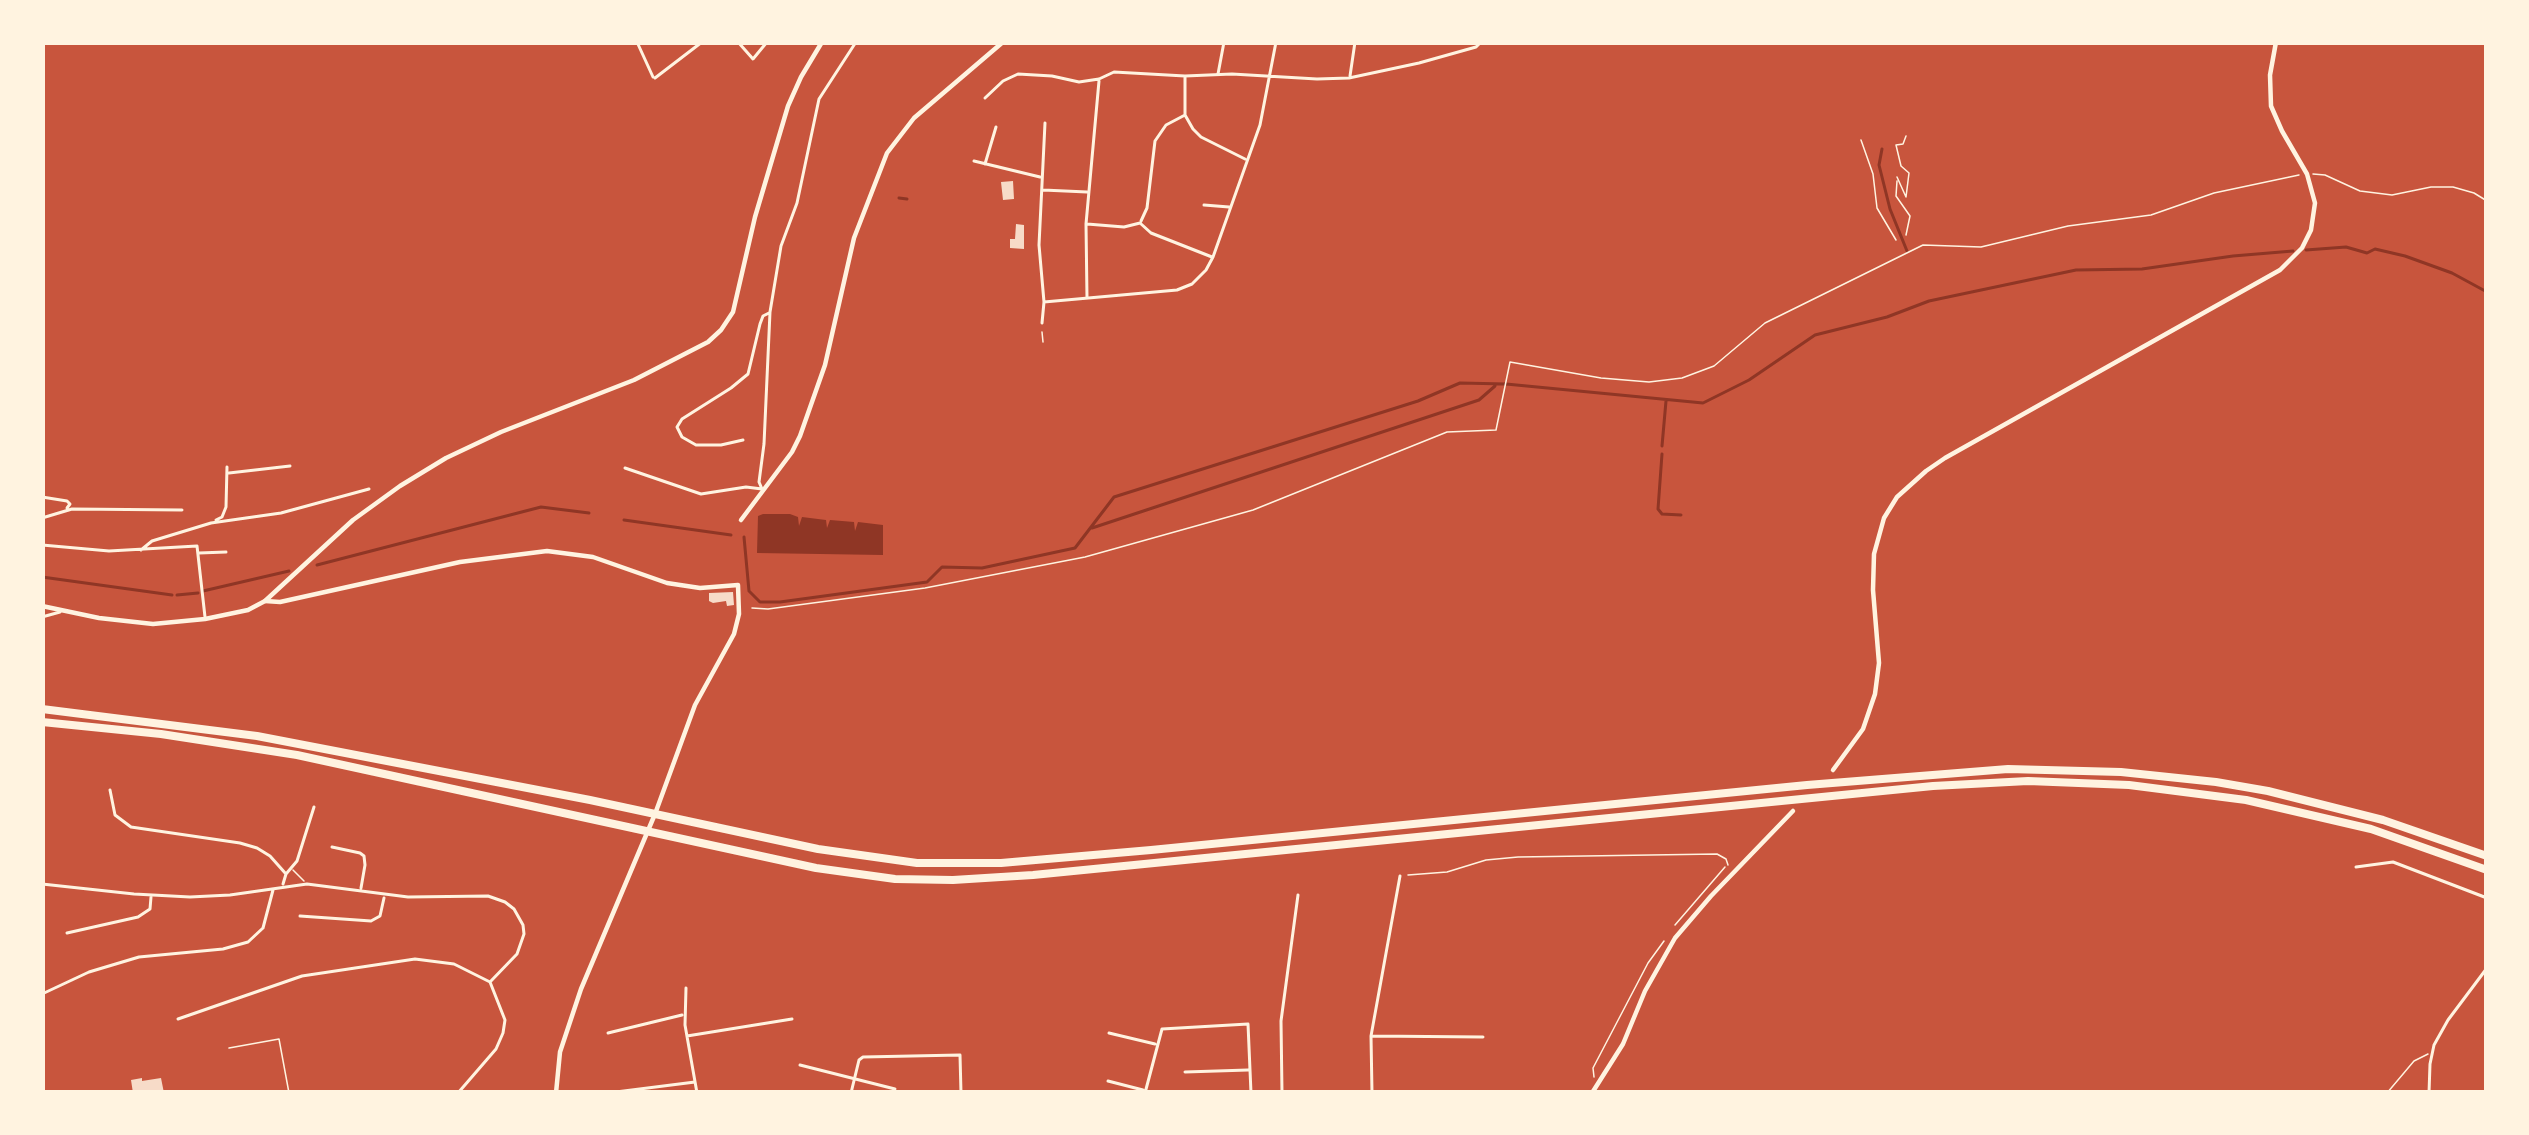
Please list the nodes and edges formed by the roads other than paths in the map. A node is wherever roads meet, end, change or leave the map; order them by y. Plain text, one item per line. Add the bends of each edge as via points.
1 (637, 42) edge
2 (702, 42) edge
3 (738, 42) edge
4 (767, 42) edge
5 (822, 42) edge
6 (856, 42) edge
7 (1003, 42) edge
8 (1224, 42) edge
9 (1276, 42) edge
10 (1355, 42) edge
11 (1481, 42) edge
12 (2276, 42) edge
13 (1217, 74) junction
14 (1185, 76) junction
15 (1271, 76) junction
16 (1349, 78) junction
17 (1100, 79) junction
18 (985, 98) dead end
19 (1185, 115) junction
20 (1045, 123) dead end
21 (996, 127) dead end
22 (1246, 160) junction
23 (974, 161) dead end
24 (985, 164) junction
25 (2307, 174) junction
26 (1041, 178) junction
27 (1041, 190) junction
28 (1088, 192) junction
29 (2487, 201) edge
30 (1204, 205) dead end
31 (1231, 207) junction
32 (1139, 223) junction
33 (1086, 224) junction
34 (1214, 257) junction
35 (1088, 299) junction
36 (1044, 302) junction
37 (770, 312) junction
38 (1042, 322) road end
39 (743, 440) dead end
40 (290, 466) dead end
41 (625, 468) dead end
42 (369, 489) dead end
43 (762, 489) junction
44 (42, 497) edge
45 (66, 509) junction
46 (182, 510) dead end
47 (42, 518) edge
48 (741, 520) dead end
49 (211, 523) junction
50 (42, 545) edge
51 (141, 550) junction
52 (226, 552) dead end
53 (197, 553) junction
54 (265, 601) junction
55 (42, 606) edge
56 (62, 611) junction
57 (42, 616) edge
58 (205, 619) junction
59 (42, 709) edge
60 (42, 722) edge
61 (1833, 770) dead end
62 (110, 790) dead end
63 (314, 807) dead end
64 (1793, 811) dead end
65 (332, 847) dead end
66 (2487, 856) edge
67 (2356, 867) dead end
68 (291, 868) junction
69 (2487, 870) edge
70 (286, 874) junction
71 (1400, 875) road end
72 (42, 884) edge
73 (307, 884) junction
74 (283, 886) junction
75 (273, 888) junction
76 (360, 890) junction
77 (384, 895) junction
78 (1298, 895) dead end
79 (152, 896) junction
80 (2487, 898) edge
81 (300, 916) dead end
82 (67, 933) dead end
83 (2487, 968) edge
84 (490, 982) junction
85 (686, 988) dead end
86 (42, 994) edge
87 (684, 1014) junction
88 (178, 1019) dead end
89 (792, 1019) dead end
90 (608, 1033) dead end
91 (1109, 1033) dead end
92 (687, 1036) junction
93 (1371, 1036) junction
94 (1483, 1037) dead end
95 (1156, 1045) junction
96 (229, 1048) dead end
97 (2432, 1053) junction
98 (800, 1065) dead end
99 (1250, 1070) junction
100 (1185, 1072) dead end
101 (854, 1079) junction
102 (1108, 1081) dead end
103 (694, 1082) junction
104 (895, 1089) dead end
105 (1594, 1089) edge
106 (1145, 1091) edge
107 (289, 1093) edge
108 (458, 1093) edge
109 (556, 1093) edge
110 (608, 1093) edge
111 (697, 1093) edge
112 (851, 1093) edge
113 (961, 1093) edge
114 (1250, 1093) edge
115 (1282, 1093) edge
116 (1372, 1093) edge
117 (2387, 1093) edge
118 (2429, 1093) edge

1 - 2 street via 654,81
3 - 4 street via 753,59
5 - 54 street via 788,106 737,301 715,337 446,458 353,520
6 - 37 street via 819,99
7 - 43 street via 914,118 887,153 854,238 800,436
8 - 13 street
9 - 15 street
10 - 16 street
11 - 16 street
12 - 25 street via 2272,106
13 - 14 street
13 - 15 street
14 - 17 street via 1114,71
14 - 19 street
15 - 16 street
15 - 22 street
17 - 18 street via 1018,74
17 - 28 street
19 - 22 street via 1202,137
19 - 32 street via 1155,141
20 - 26 street
21 - 24 street
22 - 31 street
23 - 24 street
24 - 26 street
25 - 29 lane via 2360,191 2452,187
25 - 61 street via 2314,212 2307,239 2280,271 1946,458 1897,497 1874,554 1875,694 1863,729
26 - 27 street
27 - 28 street
27 - 36 street
28 - 33 street
30 - 31 street
31 - 34 street
32 - 33 street
32 - 34 street
33 - 35 street
34 - 35 street via 1177,290
35 - 36 street
36 - 38 street
37 - 39 street via 748,374 677,427 696,445
37 - 43 street
40 - 49 street via 227,470 225,514
41 - 43 street via 700,494
42 - 49 street
43 - 48 street
44 - 45 street via 67,501
45 - 46 street
45 - 47 street
49 - 51 street
50 - 51 street
51 - 53 street via 197,545
52 - 53 street
53 - 58 street
54 - 58 street
54 - 109 street via 548,551 599,558 667,583 738,585 734,634 695,705 581,989
55 - 56 street
56 - 57 street
56 - 58 street via 153,624
59 - 66 highway via 257,736 939,865 2008,769 2165,776 2267,791
60 - 69 highway via 297,755 872,877 986,879 1978,782 2157,788 2274,806
62 - 70 street via 115,815 130,827 256,848
63 - 68 street
64 - 105 street via 1675,938
65 - 76 street via 364,856
67 - 80 street via 2398,863
68 - 70 street
68 - 73 lane
70 - 74 street
71 - 93 street
72 - 79 street
73 - 74 street
73 - 76 street
74 - 75 street
75 - 79 street
75 - 86 street via 263,928 238,946 126,960
76 - 77 street
77 - 81 street via 380,916 370,921
77 - 84 street via 488,896 514,909 522,944
78 - 115 street via 1283,1002
79 - 82 street via 139,917
83 - 97 street
84 - 88 street via 441,961 396,961 302,976
84 - 108 street via 503,1034
85 - 87 street
87 - 90 street
87 - 92 street
89 - 92 street
91 - 95 street
92 - 103 street
93 - 94 street
93 - 116 street
95 - 99 street via 1162,1029 1248,1024
95 - 106 street
96 - 107 lane via 280,1039
97 - 117 lane
97 - 118 street
98 - 101 street
99 - 100 street
99 - 114 street
101 - 104 street
101 - 112 street
101 - 113 street via 863,1057 960,1055
102 - 106 street
103 - 110 street
103 - 111 street

